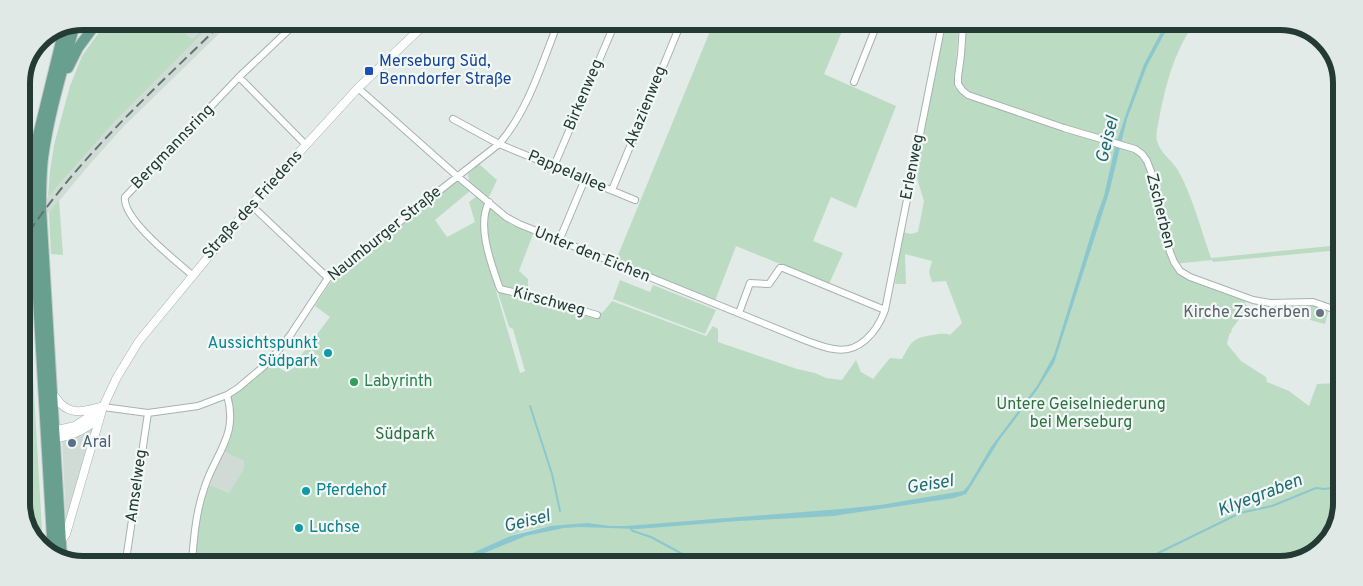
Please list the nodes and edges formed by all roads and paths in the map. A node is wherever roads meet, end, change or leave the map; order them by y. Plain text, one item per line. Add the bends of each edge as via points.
1 (92, 30) edge
2 (289, 30) edge
3 (555, 30) edge
4 (612, 30) edge
5 (679, 30) edge
6 (875, 30) edge
7 (941, 30) edge
8 (963, 30) edge
9 (73, 31) edge
10 (416, 31) edge
11 (63, 34) edge
12 (58, 36) edge
13 (56, 61) junction
14 (239, 77) junction
15 (854, 82) dead end
16 (358, 88) junction
17 (54, 107) junction
18 (453, 119) dead end
19 (499, 144) junction
20 (306, 145) junction
21 (554, 166) junction
22 (458, 176) junction
23 (585, 179) junction
24 (612, 190) junction
25 (635, 200) dead end
26 (489, 202) junction
27 (251, 205) junction
28 (559, 241) junction
29 (192, 275) junction
30 (328, 278) junction
31 (885, 310) junction
32 (1333, 310) edge
33 (739, 313) junction
34 (597, 315) dead end
35 (53, 394) junction
36 (227, 395) junction
37 (103, 407) junction
38 (148, 413) junction
39 (99, 418) junction
40 (50, 435) junction
41 (61, 541) junction
42 (53, 547) edge
43 (62, 552) edge
44 (127, 556) edge
45 (193, 556) edge

1 - 17 main road via 74,56
2 - 14 street, Bergmannsring
3 - 19 street, Naumburger Straße via 516,122
4 - 21 street, Birkenweg
5 - 24 street, Akazienweg
6 - 15 street
7 - 31 street, Erlenweg
8 - 32 street, Zscherben via 958,78 962,90 1016,112 1135,149 1147,161 1170,252 1180,271 1253,300 1313,302
9 - 17 main road
10 - 16 street, Straße des Friedens
11 - 13 main road
12 - 13 main road
13 - 40 main road via 35,148 32,195
14 - 20 street
14 - 29 street, Bergmannsring via 124,197 128,212 142,230
16 - 20 street, Straße des Friedens
16 - 22 street, Unter den Eichen
17 - 35 main road via 43,158 41,208
18 - 19 street
19 - 21 street, Pappelallee
19 - 22 street, Naumburger Straße
20 - 27 street, Straße des Friedens
21 - 23 street, Pappelallee
22 - 26 street, Unter den Eichen
22 - 30 street, Naumburger Straße
23 - 24 street, Pappelallee
23 - 28 street
24 - 25 street, Pappelallee
26 - 28 street, Unter den Eichen via 506,217
26 - 34 street, Kirschweg via 484,227 500,290
27 - 29 street, Straße des Friedens
27 - 30 street
28 - 33 street, Unter den Eichen
29 - 37 street, Straße des Friedens via 132,351
30 - 36 street, Naumburger Straße via 272,357
31 - 33 street, Unter den Eichen via 880,324 864,341 852,348 835,350
31 - 33 street via 780,268 769,284 750,283
35 - 37 street via 70,410 80,412
35 - 40 main road
36 - 38 street, Naumburger Straße via 198,406
36 - 45 street via 229,432 203,490
37 - 38 street, Naumburger Straße
37 - 39 street, Straße des Friedens
37 - 40 street via 75,426
38 - 44 street, Amselweg
39 - 40 street via 65,437
39 - 41 street, Straße des Friedens via 66,534
40 - 41 main road
40 - 42 main road
41 - 43 main road

